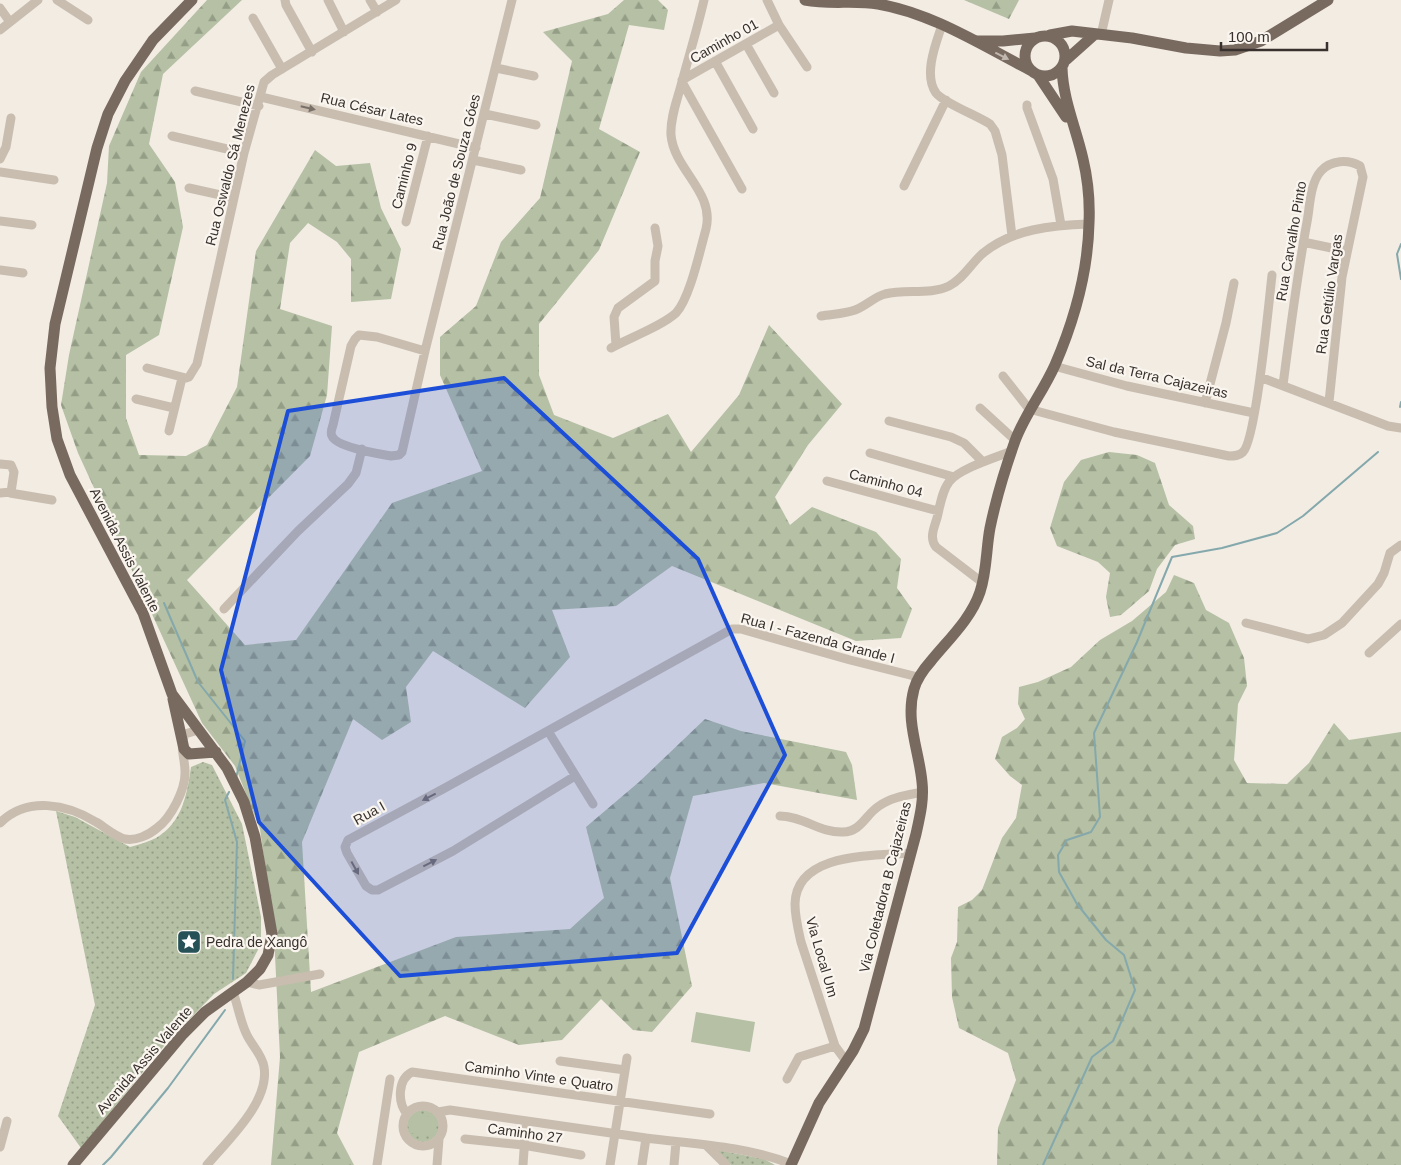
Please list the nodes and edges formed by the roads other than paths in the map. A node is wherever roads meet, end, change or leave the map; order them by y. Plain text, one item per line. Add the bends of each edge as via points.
1 (38, 0) edge
2 (57, 0) edge
3 (192, 0) edge
4 (328, 0) edge
5 (370, 0) edge
6 (396, 0) edge
7 (512, 0) edge
8 (704, 0) edge
9 (767, 0) edge
10 (805, 0) edge
11 (1109, 0) edge
12 (1328, 0) edge
13 (285, 2) edge
14 (0, 8) edge
15 (377, 12) junction
16 (253, 18) dead end
17 (88, 20) dead end
18 (10, 22) junction
19 (779, 25) junction
20 (942, 25) junction
21 (0, 30) edge
22 (344, 32) junction
23 (1050, 35) junction
24 (1097, 35) junction
25 (1035, 38) junction
26 (973, 40) junction
27 (746, 44) junction
28 (312, 52) junction
29 (715, 61) junction
30 (1064, 64) junction
31 (807, 67) dead end
32 (496, 68) junction
33 (282, 69) junction
34 (1035, 73) junction
35 (534, 76) dead end
36 (682, 81) junction
37 (195, 91) dead end
38 (774, 93) dead end
39 (946, 100) junction
40 (260, 101) junction
41 (1027, 105) dead end
42 (485, 114) junction
43 (11, 118) dead end
44 (536, 125) dead end
45 (753, 129) dead end
46 (1074, 131) junction
47 (172, 136) dead end
48 (428, 136) junction
49 (476, 148) junction
50 (244, 153) junction
51 (0, 158) edge
52 (473, 160) junction
53 (521, 170) dead end
54 (0, 172) edge
55 (54, 180) dead end
56 (904, 186) dead end
57 (189, 188) dead end
58 (742, 189) dead end
59 (1360, 191) joint
60 (234, 198) junction
61 (0, 221) edge
62 (406, 222) dead end
63 (1089, 224) junction
64 (32, 225) dead end
65 (1061, 225) junction
66 (655, 228) dead end
67 (1012, 236) junction
68 (1303, 242) junction
69 (1346, 251) junction
70 (0, 270) edge
71 (23, 273) dead end
72 (1272, 275) dead end
73 (1234, 283) dead end
74 (821, 316) dead end
75 (425, 351) junction
76 (1054, 366) junction
77 (147, 368) dead end
78 (1003, 376) dead end
79 (1260, 377) junction
80 (182, 378) junction
81 (1284, 386) junction
82 (136, 400) dead end
83 (1329, 402) junction
84 (1205, 403) junction
85 (174, 408) junction
86 (980, 408) dead end
87 (1029, 409) junction
88 (1254, 413) junction
89 (890, 421) dead end
90 (1401, 428) edge
91 (169, 431) dead end
92 (1014, 446) junction
93 (362, 450) junction
94 (870, 453) dead end
95 (983, 462) junction
96 (0, 464) edge
97 (954, 477) junction
98 (827, 481) dead end
99 (3, 493) edge
100 (52, 500) dead end
101 (938, 511) junction
102 (1401, 545) edge
103 (983, 583) junction
104 (224, 609) dead end
105 (1246, 623) dead end
106 (1401, 624) edge
107 (1369, 653) dead end
108 (918, 677) junction
109 (635, 682) joint
110 (172, 694) junction
111 (548, 731) junction
112 (201, 734) junction
113 (181, 744) junction
114 (216, 752) junction
115 (194, 754) junction
116 (185, 773) junction
117 (575, 776) junction
118 (923, 792) junction
119 (593, 804) dead end
120 (780, 816) dead end
121 (0, 822) edge
122 (910, 853) junction
123 (320, 974) dead end
124 (247, 982) junction
125 (233, 992) junction
126 (835, 1046) junction
127 (627, 1058) dead end
128 (560, 1061) dead end
129 (846, 1061) junction
130 (625, 1070) junction
131 (787, 1079) dead end
132 (390, 1080) dead end
133 (620, 1102) junction
134 (438, 1112) junction
135 (407, 1114) junction
136 (710, 1114) dead end
137 (7, 1121) dead end
138 (526, 1121) junction
139 (614, 1134) junction
140 (646, 1138) junction
141 (439, 1139) junction
142 (465, 1139) dead end
143 (676, 1142) junction
144 (524, 1145) junction
145 (707, 1146) junction
146 (0, 1147) edge
147 (581, 1155) dead end
148 (73, 1165) edge
149 (206, 1165) edge
150 (377, 1165) edge
151 (437, 1165) edge
152 (522, 1165) edge
153 (610, 1165) edge
154 (642, 1165) edge
155 (674, 1165) edge
156 (726, 1165) edge
157 (791, 1165) edge

1 - 18 street
2 - 17 street
3 - 110 main road, Avenida Assis Valente via 153,40 125,81 108,114 56,319 50,368 53,422 62,456 143,613
4 - 22 street
5 - 15 street
6 - 15 street, Rua Oswaldo Sá Menezes
7 - 32 street, Rua João de Souza Góes
8 - 36 street
9 - 19 street
10 - 20 main road via 876,4 915,13
11 - 24 street
12 - 24 main road via 1261,41 1235,50 1213,51
13 - 28 street
14 - 18 street
15 - 22 street, Rua Oswaldo Sá Menezes
16 - 33 street
18 - 21 street
19 - 27 street, Caminho 01
19 - 31 street
20 - 26 main road
20 - 39 street via 932,55 931,72 936,93
22 - 28 street, Rua Oswaldo Sá Menezes
23 - 24 main road via 1072,31
23 - 25 main road
23 - 30 main road via 1064,47
24 - 30 main road
25 - 26 main road
25 - 34 main road via 1029,43 1025,57 1027,65
26 -> 34 main road
27 - 29 street, Caminho 01
27 - 38 street
28 - 33 street, Rua Oswaldo Sá Menezes
29 - 36 street, Caminho 01
29 - 45 street
30 - 34 main road via 1051,75
30 - 46 main road, Via Coletadora B Cajazeiras via 1064,93
32 - 35 street
32 - 42 street, Rua João de Souza Góes
33 - 40 street, Rua Oswaldo Sá Menezes via 264,82
34 - 46 main road, Via Coletadora B Cajazeiras
36 - 58 street
36 - 66 street via 671,134 676,153 706,202 708,222 682,305 667,320 614,347 614,317 618,308 655,281 658,246
37 - 40 street, Rua César Lates
39 - 56 street
39 - 67 street via 985,121 995,131 1002,154
40 -> 48 street, Rua César Lates
40 - 50 street, Rua Oswaldo Sá Menezes
41 - 65 street via 1053,179
42 - 44 street
42 - 49 street, Rua João de Souza Góes
43 - 51 street via 6,147
46 - 63 main road, Via Coletadora B Cajazeiras via 1086,176
47 - 50 street
48 - 49 street, Rua César Lates
48 - 62 street, Caminho 9
49 - 52 street, Rua João de Souza Góes
50 - 60 street, Rua Oswaldo Sá Menezes
51 - 54 street
52 - 53 street
52 - 75 street, Rua João de Souza Góes
54 - 55 street
57 - 60 street
59 - 68 street, Rua Carvalho Pinto via 1362,171 1353,162 1342,161 1322,170 1313,189
59 - 69 street, Rua Getúlio Vargas
60 - 80 street, Rua Oswaldo Sá Menezes via 202,348 193,371 189,377
61 - 64 street
63 - 65 street
63 - 76 main road, Via Coletadora B Cajazeiras via 1085,273
65 - 67 street
67 - 74 street via 981,255 948,286 885,294 854,310
68 - 69 street
68 - 81 street, Rua Carvalho Pinto
69 - 83 street, Rua Getúlio Vargas
70 - 71 street
72 - 79 street
73 - 84 street
75 - 93 street, Rua João de Souza Góes via 402,452 391,456
75 - 93 street, Rua João de Souza Góes via 369,335 359,335 355,339 347,360 331,433 337,442
76 - 84 street, Sal da Terra Cajazeiras
76 - 87 main road, Via Coletadora B Cajazeiras
77 - 80 street
78 - 87 street
79 - 81 street
79 - 88 street
80 - 85 street
81 - 83 street
82 - 85 street
83 - 90 street via 1388,426
84 - 88 street, Sal da Terra Cajazeiras
85 - 91 street
86 - 92 street
87 - 88 street via 1114,432 1229,456 1238,455 1247,447
87 - 92 main road, Via Coletadora B Cajazeiras
89 - 95 street via 951,437 964,443
92 - 95 street
92 - 103 main road, Via Coletadora B Cajazeiras via 990,529
93 - 104 street via 356,473 348,484
94 - 97 street, Caminho 04
95 - 97 street
96 - 99 street via 11,465 14,470 12,490
97 - 101 street via 946,488
98 - 101 street, Caminho 04
99 - 100 street
101 - 103 street via 932,535 936,548
102 - 105 street via 1390,553 1378,584 1342,623 1324,635 1308,639
103 - 108 main road, Via Coletadora B Cajazeiras via 972,610
106 - 107 street
108 - 109 street, Rua I - Fazenda Grande I via 736,629
108 - 118 main road, Via Coletadora B Cajazeiras via 911,716
109 - 111 street, Rua I
110 - 112 main road, Avenida Assis Valente
110 - 113 main road
111 - 117 street
111 -> 117 street, Rua I via 348,840 345,848 366,886 378,890 453,851
112 - 113 street via 185,734
112 - 114 main road, Avenida Assis Valente
112 - 115 street via 200,748
113 - 115 main road via 186,752
113 - 116 street
114 - 115 main road
114 - 124 main road, Avenida Assis Valente via 231,774 249,817 270,917 272,934 268,955 260,970
115 - 116 street
116 - 121 street via 182,792 169,814 158,828 140,838 126,839 62,806 38,805 17,811
117 - 119 street
118 - 120 street via 892,799 878,806 854,830 843,832 824,830 798,818
118 - 122 main road, Via Coletadora B Cajazeiras
122 - 126 street, Via Local Um via 834,860 807,875 800,887 795,902 797,925
122 - 129 main road, Via Coletadora B Cajazeiras via 865,1024
123 - 124 street via 259,985
124 - 125 main road, Avenida Assis Valente
125 - 148 main road, Avenida Assis Valente via 205,1012 183,1034
125 - 149 street via 246,1034 262,1059 264,1079 260,1095 249,1114
126 - 129 street, Via Local Um
126 - 131 street via 799,1057
127 - 130 street
128 - 130 street
129 - 157 main road, Via Coletadora B Cajazeiras via 819,1103
130 - 133 street
132 - 150 street
133 - 135 street, Caminho Vinte e Quatro via 412,1072 404,1079 401,1090
133 - 136 street, Caminho Vinte e Quatro
133 - 139 street
134 - 135 street via 418,1106
134 - 138 street via 450,1110
134 - 141 street via 443,1122
135 - 141 street via 404,1130 412,1143 428,1145
137 - 146 street
138 - 139 street
138 - 144 street
139 - 140 street
139 - 153 street
140 - 143 street
140 - 154 street
141 - 151 street
142 - 144 street, Caminho 27
143 - 145 street
143 - 155 street
144 - 147 street, Caminho 27
144 - 152 street
145 - 156 street
145 - 157 street via 774,1158

